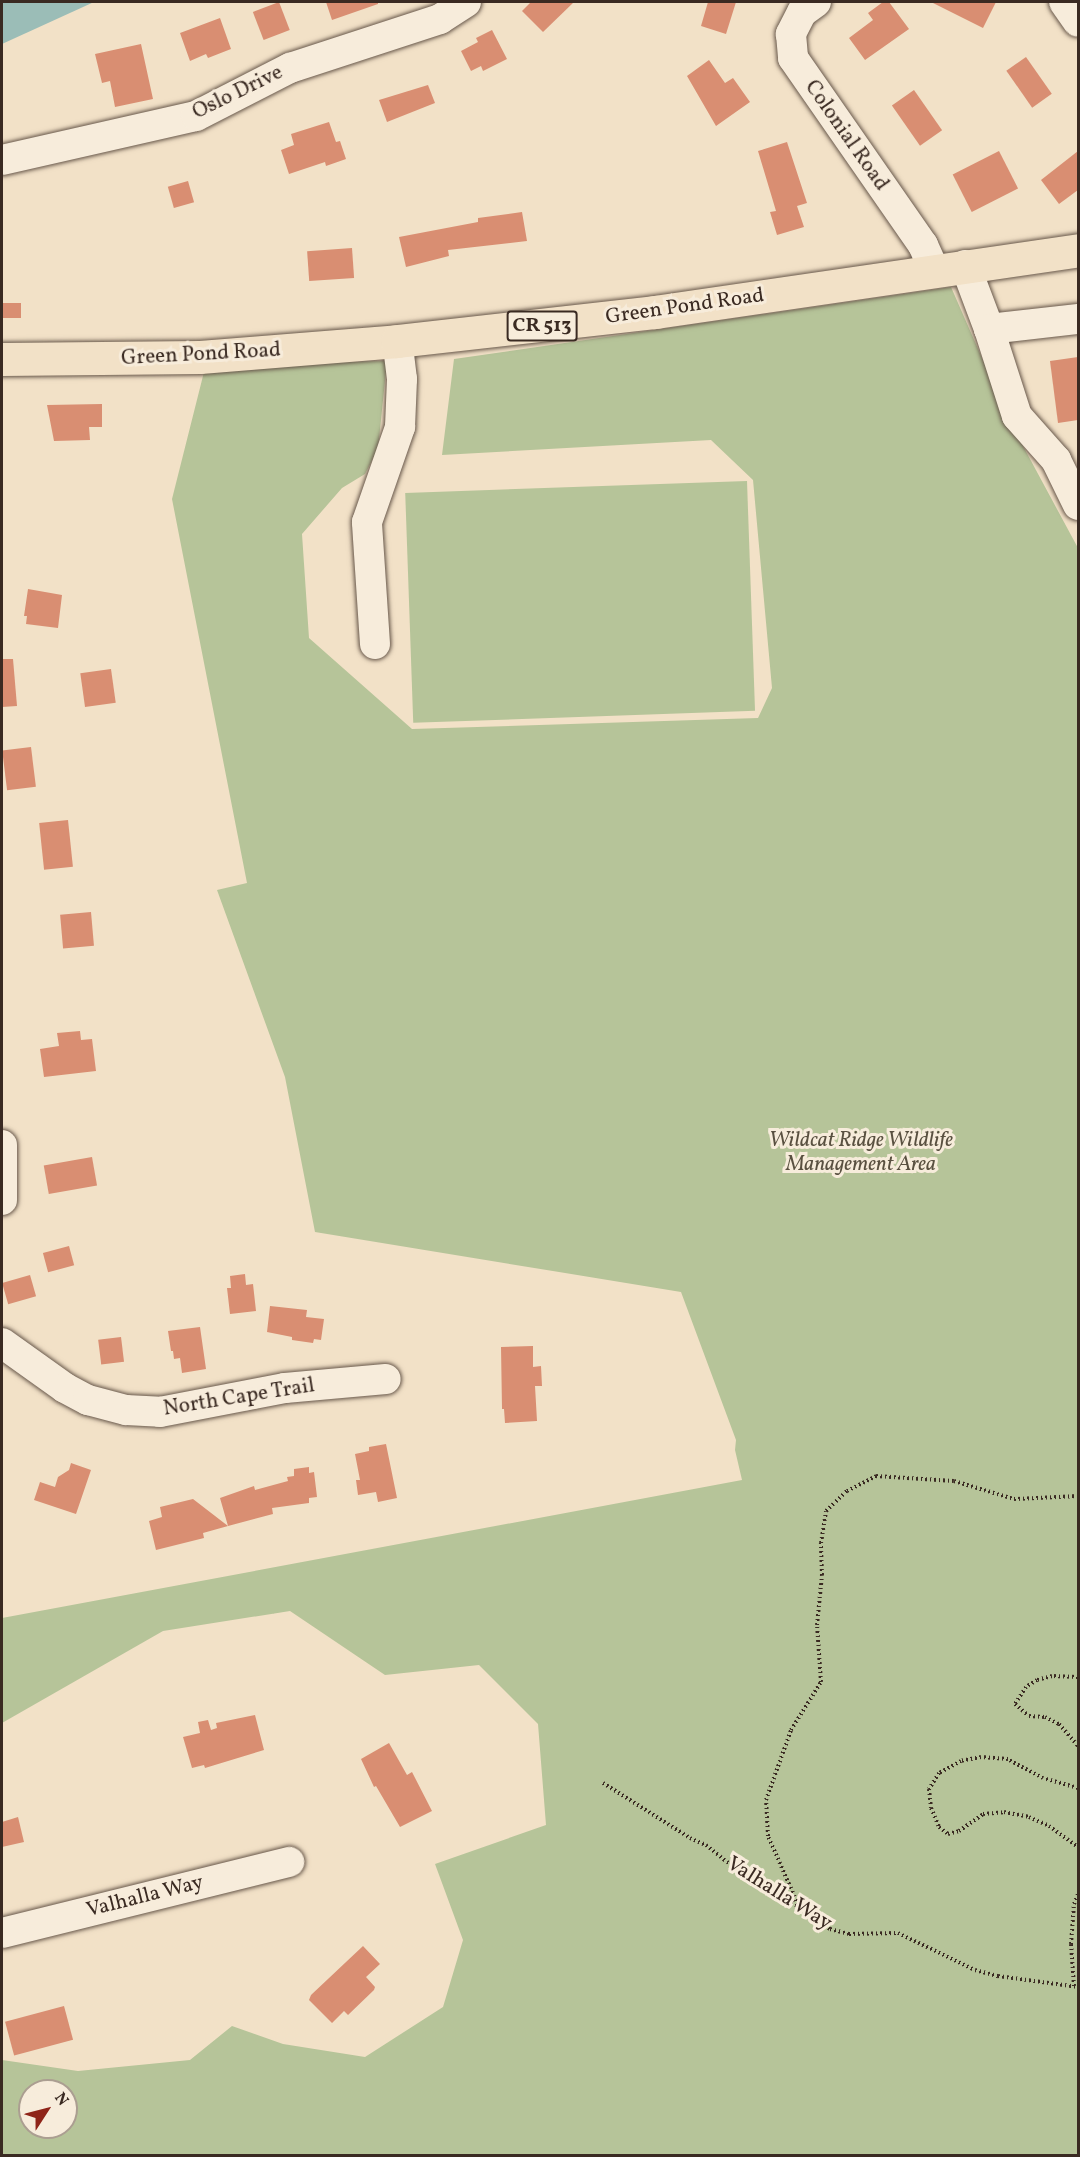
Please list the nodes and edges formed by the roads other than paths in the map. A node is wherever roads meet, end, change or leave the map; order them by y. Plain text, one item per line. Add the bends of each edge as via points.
1 (466, 2) edge
2 (816, 2) edge
3 (1064, 2) edge
4 (1078, 22) edge
5 (2, 160) edge
6 (1078, 250) edge
7 (949, 268) junction
8 (1078, 319) edge
9 (989, 329) junction
10 (397, 341) junction
11 (2, 359) edge
12 (1067, 454) edge
13 (1078, 505) edge
14 (375, 644) dead end
15 (2, 1145) edge
16 (2, 1200) edge
17 (2, 1343) edge
18 (386, 1379) dead end
19 (289, 1862) dead end
20 (2, 1933) edge

1 - 5 street, Oslo Drive via 440,19 290,68 195,116
2 - 7 street, Colonial Road via 802,12 791,34 793,58 923,246
3 - 4 street
6 - 7 main road, Green Pond Road / CR 513
7 - 9 street, Colonial Road
7 - 10 main road, Green Pond Road / CR 513 via 621,316
8 - 9 street
9 - 12 street, Colonial Road via 1017,416
10 - 11 main road, Green Pond Road / CR 513 via 200,357
10 - 14 street via 402,378 400,427 367,522
12 - 13 street, Colonial Road
15 - 16 street
17 - 18 street, North Cape Trail via 65,1388 88,1400 126,1410 160,1412 285,1388
19 - 20 street, Valhalla Way

